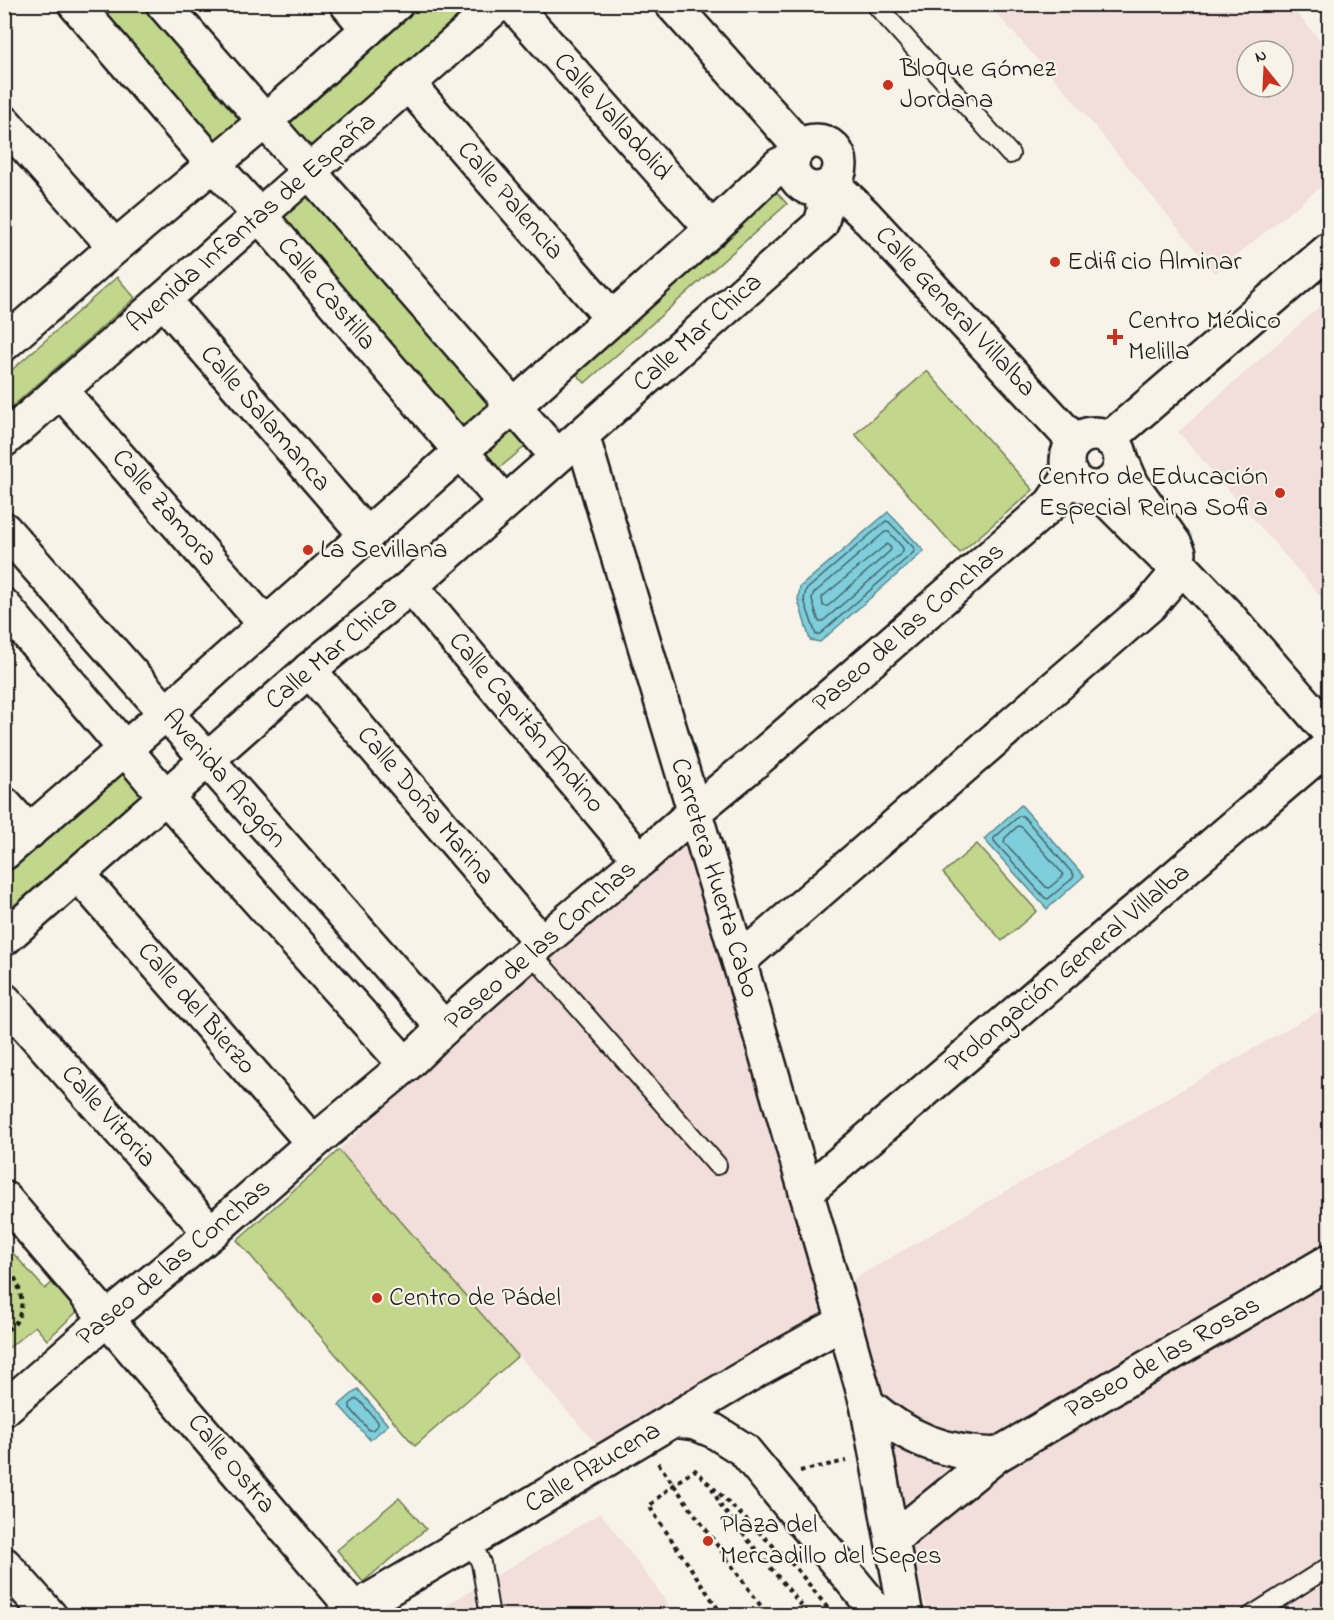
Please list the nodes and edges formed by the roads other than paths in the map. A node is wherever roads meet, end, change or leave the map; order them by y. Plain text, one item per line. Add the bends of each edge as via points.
1 (75, 4) edge
2 (163, 4) edge
3 (347, 4) edge
4 (396, 4) edge
5 (499, 4) edge
6 (512, 4) edge
7 (672, 4) edge
8 (875, 4) edge
9 (368, 29) junction
10 (410, 85) junction
11 (265, 121) junction
12 (4, 122) edge
13 (796, 153) junction
14 (1010, 154) dead end
15 (213, 165) junction
16 (309, 173) junction
17 (826, 186) junction
18 (260, 216) junction
19 (712, 229) junction
20 (115, 247) junction
21 (1329, 249) edge
22 (164, 301) junction
23 (611, 317) junction
24 (9, 332) edge
25 (61, 391) junction
26 (514, 406) junction
27 (582, 435) junction
28 (4, 440) edge
29 (1075, 442) junction
30 (1115, 449) junction
31 (460, 452) junction
32 (557, 456) junction
33 (1080, 482) junction
34 (504, 502) junction
35 (4, 529) edge
36 (367, 536) junction
37 (1182, 567) junction
38 (411, 586) junction
39 (4, 606) edge
40 (266, 625) junction
41 (309, 670) junction
42 (166, 713) junction
43 (1329, 733) edge
44 (1329, 746) edge
45 (125, 749) junction
46 (208, 760) junction
47 (165, 796) junction
48 (4, 804) edge
49 (694, 812) junction
50 (29, 832) junction
51 (4, 853) edge
52 (640, 860) junction
53 (78, 874) junction
54 (4, 939) edge
55 (536, 947) junction
56 (740, 961) junction
57 (4, 1000) edge
58 (444, 1028) junction
59 (406, 1065) junction
60 (313, 1143) junction
61 (717, 1164) dead end
62 (806, 1192) junction
63 (4, 1198) edge
64 (211, 1233) junction
65 (1329, 1262) edge
66 (108, 1318) junction
67 (844, 1322) junction
68 (762, 1367) junction
69 (867, 1404) junction
70 (4, 1409) edge
71 (672, 1420) junction
72 (728, 1438) junction
73 (997, 1455) junction
74 (893, 1539) junction
75 (471, 1541) junction
76 (4, 1564) edge
77 (1329, 1566) edge
78 (845, 1572) junction
79 (348, 1612) edge
80 (50, 1616) edge
81 (490, 1616) edge
82 (881, 1616) edge
83 (906, 1616) edge
84 (1251, 1616) edge

1 - 15 street, Calle Castilla
2 - 11 street
3 - 9 street
4 - 9 street
5 - 10 street, Avenida Infantas de España
6 - 19 street, Calle Valladolid
7 - 13 street
8 - 14 lane
9 - 11 street
10 - 16 street, Avenida Infantas de España
10 - 23 street, Calle Palencia
11 - 15 street
11 - 16 street
12 - 20 street
13 - 17 street via 792,169 801,185 810,189
13 - 17 street via 808,142 817,141 834,149 840,166 838,175
13 - 19 street
15 - 18 street, Calle Castilla
15 - 20 street
16 - 18 street, Avenida Infantas de España
16 - 26 street
17 - 27 street, Calle Mar Chica via 821,224
17 - 29 street, Calle General Villalba via 864,214
18 - 22 street, Avenida Infantas de España
18 - 31 street, Calle Castilla
19 - 23 street
20 - 24 street
21 - 30 street
22 - 25 street, Avenida Infantas de España
22 - 36 street, Calle Salamanca
23 - 26 street
25 - 28 street, Avenida Infantas de España
25 - 40 street, Calle Zamora
26 - 31 street
26 - 32 street
27 - 32 street, Calle Mar Chica
27 - 49 street, Carretera Huerta Cabo
29 - 30 street via 1091,434 1101,435
29 - 33 street via 1068,454 1068,469
30 - 33 street via 1120,469 1116,478 1100,488
30 - 37 street via 1132,484 1174,543
31 - 34 street, Calle Castilla
31 - 36 street
32 - 34 street, Calle Mar Chica
33 - 37 street via 1107,500 1162,555
33 - 49 street, Paseo de las Conchas
34 - 38 street, Calle Mar Chica
35 - 42 street, Avenida Aragón
36 - 40 street
37 - 43 street
37 - 56 street via 1149,605
38 - 41 street, Calle Mar Chica
38 - 52 street, Calle Capitán Andino
39 - 45 street, Avenida Aragón
40 - 42 street
41 - 46 street, Calle Mar Chica
41 - 55 street, Calle Doña Marina
42 - 45 street
42 - 46 street, Avenida Aragón
44 - 62 street, Prolongación General Villalba
45 - 47 street, Avenida Aragón
45 - 50 street
46 - 47 street, Calle Mar Chica
46 - 58 street, Avenida Aragón
47 - 53 street, Calle Mar Chica
47 - 59 street, Avenida Aragón
48 - 50 street
49 - 52 street, Paseo de las Conchas
49 - 56 street, Carretera Huerta Cabo
50 - 51 street
52 - 55 street, Paseo de las Conchas
53 - 54 street, Calle Mar Chica
53 - 60 street, Calle del Bierzo
55 - 58 street, Paseo de las Conchas
55 - 61 lane
56 - 62 street, Carretera Huerta Cabo
57 - 64 street, Calle Vitoria
58 - 59 street, Paseo de las Conchas
59 - 60 street, Paseo de las Conchas
60 - 64 street, Paseo de las Conchas
62 - 67 street, Carretera Huerta Cabo
63 - 66 street, Calle Ostra
64 - 66 street, Paseo de las Conchas
65 - 73 street, Paseo de las Rosas
66 - 70 street, Paseo de las Conchas
66 - 79 street, Calle Ostra
67 - 68 street, Calle Azucena
67 - 69 street
68 - 71 street, Calle Azucena
68 - 72 street via 745,1388
69 - 73 street via 886,1420 927,1443 961,1452
69 - 74 street
71 - 72 street via 695,1423
71 - 75 street, Calle Azucena
72 - 78 street via 762,1470
73 - 74 street, Paseo de las Rosas
74 - 78 street, Paseo de las Rosas via 884,1556 870,1568
74 - 83 street
75 - 79 street, Calle Azucena
75 - 81 lane via 481,1563
76 - 80 street
77 - 84 lane
78 - 82 street

